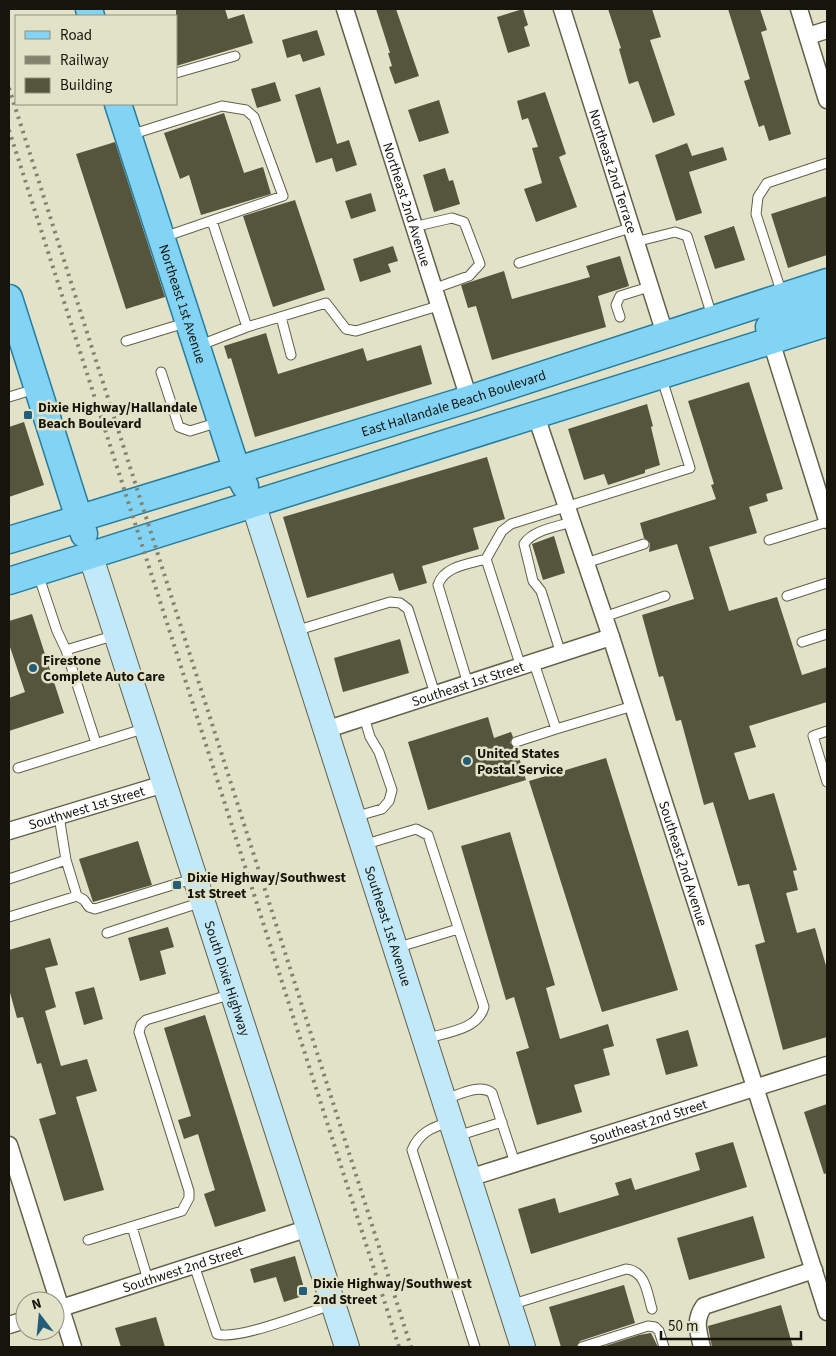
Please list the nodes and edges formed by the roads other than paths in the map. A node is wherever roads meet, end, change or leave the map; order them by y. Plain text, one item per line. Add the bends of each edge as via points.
1 (345, 9) edge
2 (562, 9) edge
3 (799, 9) edge
4 (827, 30) edge
5 (808, 36) junction
6 (235, 56) dead end
7 (178, 72) edge
8 (826, 91) edge
9 (118, 105) edge
10 (128, 136) junction
11 (827, 163) edge
12 (212, 221) junction
13 (413, 227) junction
14 (632, 235) junction
15 (160, 238) junction
16 (519, 263) dead end
17 (827, 282) edge
18 (649, 287) junction
19 (433, 289) junction
20 (782, 297) junction
21 (9, 298) edge
22 (827, 300) edge
23 (438, 306) junction
24 (281, 317) junction
25 (620, 317) dead end
26 (713, 319) junction
27 (188, 322) junction
28 (827, 324) edge
29 (247, 327) junction
30 (665, 334) junction
31 (126, 341) dead end
32 (771, 341) junction
33 (198, 346) junction
34 (291, 355) dead end
35 (724, 356) junction
36 (162, 372) dead end
37 (661, 376) junction
38 (37, 388) junction
39 (9, 397) edge
40 (469, 399) junction
41 (536, 416) junction
42 (221, 422) junction
43 (237, 471) junction
44 (254, 503) junction
45 (569, 514) junction
46 (79, 519) junction
47 (827, 521) edge
48 (9, 540) edge
49 (769, 540) dead end
50 (644, 544) dead end
51 (90, 554) junction
52 (486, 559) junction
53 (586, 563) junction
54 (37, 572) junction
55 (9, 581) edge
56 (827, 583) edge
57 (665, 596) dead end
58 (787, 596) dead end
59 (604, 616) junction
60 (294, 631) junction
61 (827, 634) edge
62 (116, 635) junction
63 (611, 637) junction
64 (802, 642) dead end
65 (66, 650) junction
66 (561, 654) junction
67 (528, 665) junction
68 (468, 684) junction
69 (435, 694) junction
70 (633, 706) junction
71 (364, 718) junction
72 (146, 728) junction
73 (556, 729) junction
74 (325, 730) junction
75 (827, 732) edge
76 (516, 742) dead end
77 (96, 744) junction
78 (18, 768) dead end
79 (827, 782) edge
80 (164, 784) junction
81 (59, 816) junction
82 (354, 817) junction
83 (9, 830) edge
84 (363, 845) junction
85 (66, 860) junction
86 (195, 878) junction
87 (9, 879) edge
88 (77, 896) junction
89 (203, 902) junction
90 (9, 917) edge
91 (458, 929) junction
92 (107, 933) dead end
93 (396, 948) junction
94 (233, 994) junction
95 (426, 1039) junction
96 (827, 1065) edge
97 (754, 1088) junction
98 (444, 1099) junction
99 (502, 1122) junction
100 (454, 1129) junction
101 (9, 1145) edge
102 (515, 1163) junction
103 (469, 1178) junction
104 (132, 1227) junction
105 (309, 1228) junction
106 (88, 1240) dead end
107 (194, 1265) junction
108 (814, 1270) junction
109 (148, 1280) junction
110 (53, 1291) edge
111 (824, 1294) edge
112 (334, 1304) junction
113 (510, 1306) junction
114 (65, 1307) edge
115 (652, 1309) dead end
116 (827, 1312) edge
117 (65, 1327) edge
118 (73, 1347) edge
119 (347, 1347) edge
120 (475, 1347) edge
121 (523, 1347) edge
122 (582, 1347) edge
123 (664, 1347) edge
124 (702, 1347) edge

1 - 13 street, Northeast 2nd Avenue
2 - 14 street, Northeast 2nd Terrace
3 - 5 street
4 - 5 street
5 - 8 street
6 - 7 lane
9 - 10 main road, Northeast 1st Avenue
10 - 12 lane via 222,106 246,110 254,116 283,196
10 - 15 main road, Northeast 1st Avenue
11 - 20 lane via 767,183 758,197 756,214
12 - 15 lane
12 - 29 lane
13 - 19 street, Northeast 2nd Avenue
13 - 19 lane via 452,218 464,222 480,264 468,276
14 - 16 lane
14 - 18 street, Northeast 2nd Terrace
14 - 26 lane via 675,232 687,236
15 - 27 main road, Northeast 1st Avenue
17 - 20 main road, East Hallandale Beach Boulevard
18 - 25 lane via 620,296 616,305
18 - 30 street, Northeast 2nd Terrace
19 - 23 street, Northeast 2nd Avenue
20 - 26 main road, East Hallandale Beach Boulevard
21 - 38 main road
22 - 35 main road via 765,329
23 - 24 lane via 356,331 346,329 326,302
23 - 40 street, Northeast 2nd Avenue
24 - 29 lane
24 - 34 lane
26 - 30 main road, East Hallandale Beach Boulevard
27 - 31 lane
27 - 33 main road, Northeast 1st Avenue
28 - 32 main road
29 - 33 lane
30 - 40 main road, East Hallandale Beach Boulevard
30 - 41 main road via 654,356 562,386
32 - 35 main road
32 - 47 street
33 - 42 main road, Northeast 1st Avenue
35 - 37 main road
36 - 42 lane via 179,427 190,431
37 - 41 main road
37 - 45 lane via 690,468
38 - 39 lane
38 - 46 main road
40 - 43 main road, East Hallandale Beach Boulevard
41 - 44 main road
41 - 45 street, Southeast 2nd Avenue
42 - 43 main road, Northeast 1st Avenue
43 - 44 main road, Northeast 1st Avenue
43 - 46 main road, East Hallandale Beach Boulevard
44 - 51 main road
44 - 60 main road, Southeast 1st Avenue
45 - 52 lane via 510,524 502,531
45 - 53 street, Southeast 2nd Avenue
45 - 66 lane via 528,538 524,544 533,581 541,590
46 - 48 main road, East Hallandale Beach Boulevard
46 - 51 main road
47 - 49 lane
50 - 53 lane
51 - 54 main road
51 - 62 main road, South Dixie Highway
52 - 67 lane
52 - 68 lane via 446,571 438,585
53 - 59 street, Southeast 2nd Avenue
54 - 55 main road
54 - 65 lane
56 - 58 lane
57 - 59 lane
59 - 63 street, Southeast 2nd Avenue
60 - 69 lane via 390,602 400,603 408,609
60 - 74 main road, Southeast 1st Avenue
61 - 64 lane
62 - 65 lane
62 - 72 main road, South Dixie Highway
63 - 66 street, Southeast 1st Street
63 - 70 street, Southeast 2nd Avenue
65 - 77 lane
66 - 67 street, Southeast 1st Street
67 - 68 street, Southeast 1st Street
67 - 73 lane
68 - 69 street, Southeast 1st Street
69 - 71 street, Southeast 1st Street
70 - 73 lane
70 - 97 street, Southeast 2nd Avenue
71 - 74 street, Southeast 1st Street
71 - 82 lane via 392,790 382,809
72 - 77 lane
72 - 80 main road, South Dixie Highway
73 - 76 lane
74 - 82 main road, Southeast 1st Avenue
75 - 79 lane via 813,736
77 - 78 lane
80 - 81 street, Southwest 1st Street
80 - 86 main road, South Dixie Highway
81 - 83 street, Southwest 1st Street
81 - 85 lane
82 - 84 main road, Southeast 1st Avenue
84 - 91 lane via 416,830 428,834
84 - 93 main road, Southeast 1st Avenue
85 - 87 lane
85 - 88 lane
86 - 88 lane via 95,909
86 - 89 main road, South Dixie Highway
88 - 90 lane
89 - 92 lane
89 - 94 main road, South Dixie Highway
91 - 93 lane
91 - 95 lane via 484,1007 481,1017 474,1023
93 - 95 main road, Southeast 1st Avenue
94 - 104 lane via 146,1020 140,1025 139,1032 190,1191 182,1211
94 - 105 main road, South Dixie Highway
95 - 98 main road, Southeast 1st Avenue
96 - 97 street, Southeast 2nd Street
97 - 102 street, Southeast 2nd Street
97 - 108 street, Southeast 2nd Avenue
98 - 99 lane via 487,1089 492,1093
98 - 100 main road, Southeast 1st Avenue
99 - 100 lane
99 - 102 lane
100 - 103 main road, Southeast 1st Avenue
100 - 120 lane via 424,1132 412,1150
101 - 110 street
102 - 103 street, Southeast 2nd Street
103 - 113 main road, Southeast 1st Avenue
104 - 106 lane
104 - 109 lane
105 - 107 street, Southwest 2nd Street
105 - 112 main road, South Dixie Highway
107 - 109 street, Southwest 2nd Street
107 - 112 lane via 217,1334 223,1336 243,1333
108 - 111 street, Southeast 2nd Avenue
108 - 124 street via 704,1306 697,1316 696,1326
109 - 114 street, Southwest 2nd Street
111 - 116 street, Southeast 2nd Avenue
112 - 119 main road, South Dixie Highway
113 - 115 lane via 626,1269 635,1270 642,1276
113 - 121 main road, Southeast 1st Avenue
117 - 118 street
122 - 123 lane via 648,1326 659,1331

